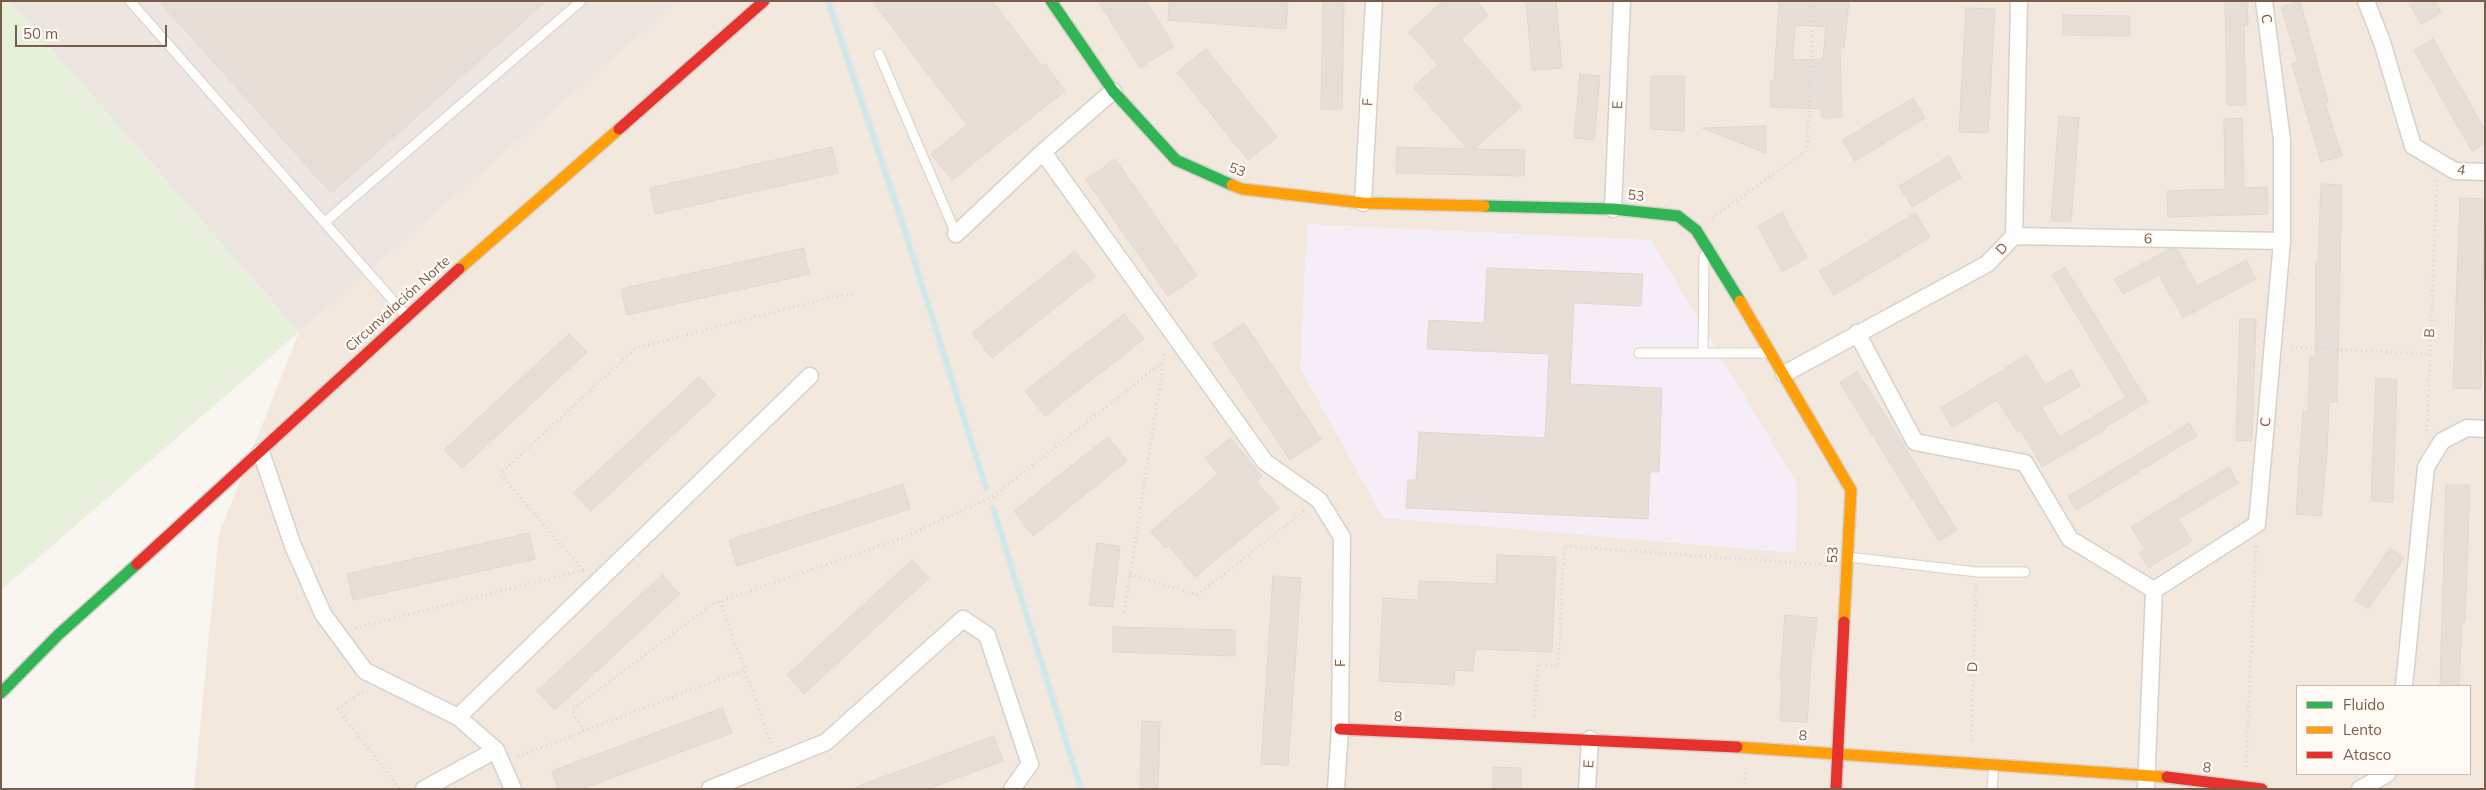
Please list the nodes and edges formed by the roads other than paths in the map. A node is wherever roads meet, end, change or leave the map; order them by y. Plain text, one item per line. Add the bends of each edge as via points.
1 (130, 1) edge
2 (581, 1) edge
3 (764, 1) edge
4 (1051, 1) edge
5 (1374, 1) edge
6 (1622, 1) edge
7 (2019, 1) edge
8 (2264, 1) edge
9 (2366, 1) edge
10 (880, 54) dead end
11 (1113, 91) junction
12 (1043, 152) junction
13 (2485, 172) edge
14 (1363, 203) junction
15 (1613, 209) junction
16 (325, 222) junction
17 (956, 234) joint
18 (2014, 236) junction
19 (2282, 241) junction
20 (1704, 244) junction
21 (406, 315) junction
22 (1858, 333) junction
23 (1639, 353) dead end
24 (1703, 353) junction
25 (1771, 353) junction
26 (1784, 374) junction
27 (810, 376) dead end
28 (2485, 429) edge
29 (261, 452) junction
30 (1847, 562) junction
31 (2024, 572) dead end
32 (2154, 590) junction
33 (58, 635) junction
34 (1, 675) edge
35 (2404, 685) edge
36 (1, 693) edge
37 (458, 717) junction
38 (1340, 730) junction
39 (1590, 739) junction
40 (1838, 752) junction
41 (498, 757) junction
42 (1994, 764) junction
43 (2385, 775) edge
44 (2147, 782) edge
45 (424, 789) edge
46 (513, 789) edge
47 (710, 789) edge
48 (1012, 789) edge
49 (1336, 789) edge
50 (1587, 789) edge
51 (1836, 789) edge
52 (1992, 789) edge
53 (2262, 789) edge
54 (2360, 789) edge

1 - 16 lane
2 - 16 lane
3 - 21 street, Circunvalación Norte
4 - 11 street, 53
5 - 14 street, F
6 - 15 street, E
7 - 18 street, D
8 - 19 street, C via 2282,140
9 - 13 street, 4 via 2382,42 2413,146 2456,171
10 - 17 lane
11 - 12 street
11 - 14 street, 53 via 1176,160 1242,188
12 - 17 street
12 - 38 street, F via 1265,462 1319,500 1342,537
14 - 15 street, 53
15 - 20 street, 53 via 1678,216 1696,230
16 - 21 lane
18 - 19 street, 6
18 - 22 street, D via 1987,264
19 - 32 street, C via 2257,524
20 - 24 lane
20 - 25 street, 53
21 - 29 street, Circunvalación Norte
22 - 26 street, D
22 - 32 street via 1916,442 2025,463 2070,539
23 - 24 lane
24 - 25 lane
25 - 26 street, 53
26 - 30 street, 53 via 1851,490
27 - 37 street
28 - 35 street via 2467,428 2442,441 2426,467
29 - 33 street, Circunvalación Norte
29 - 37 street via 293,546 324,614 366,671
30 - 31 lane via 1977,572
30 - 40 street, 53
32 - 44 street
33 - 34 street, Circunvalación Norte
33 - 36 street, Circunvalación Norte
37 - 41 street
38 - 39 street, 8
38 - 49 street, F
39 - 40 street, 8
39 - 50 street, E
40 - 42 street, 8
40 - 51 street, 53
41 - 45 street
41 - 46 street
42 - 44 street, 8
42 - 52 lane
43 - 54 street
44 - 53 street, 8
47 - 48 street via 826,742 962,619 987,635 1030,764

